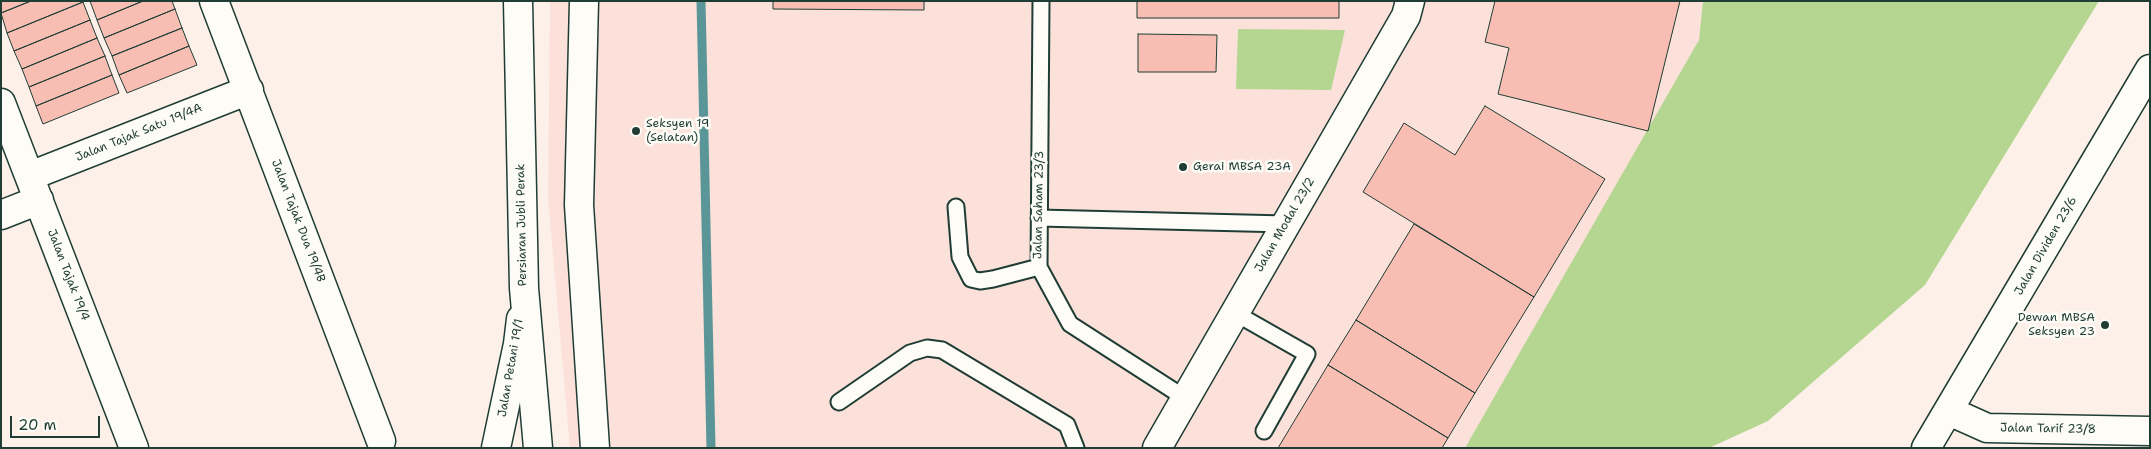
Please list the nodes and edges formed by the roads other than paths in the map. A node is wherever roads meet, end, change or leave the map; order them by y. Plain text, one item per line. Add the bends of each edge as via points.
1 (214, 1) edge
2 (518, 1) edge
3 (584, 1) edge
4 (1041, 1) edge
5 (1410, 1) edge
6 (2150, 69) edge
7 (249, 90) junction
8 (1, 103) edge
9 (34, 188) junction
10 (956, 207) dead end
11 (1, 215) edge
12 (1039, 218) junction
13 (1286, 224) junction
14 (1038, 267) junction
15 (524, 288) junction
16 (1235, 313) junction
17 (1185, 398) junction
18 (839, 402) dead end
19 (1949, 411) junction
20 (1264, 431) dead end
21 (2150, 431) edge
22 (381, 441) dead end
23 (134, 448) edge
24 (496, 448) edge
25 (538, 448) edge
26 (595, 448) edge
27 (1076, 448) edge
28 (1157, 448) edge
29 (1926, 448) edge

1 - 7 street, Jalan Tajak Dua 19/4B
2 - 15 street, Persiaran Jubli Perak
3 - 26 street via 579,206
4 - 12 lane, Jalan Saham 23/3
5 - 13 street, Jalan Modal 23/2 via 1406,16
6 - 19 street, Jalan Dividen 23/6
7 - 9 street, Jalan Tajak Satu 19/4A
7 - 22 street, Jalan Tajak Dua 19/4B
8 - 9 street, Jalan Tajak 19/4
9 - 11 street, Jalan Tajak Satu 19/4A
9 - 23 street, Jalan Tajak 19/4
10 - 14 lane via 960,257 971,278 993,280
12 - 13 lane
12 - 14 lane, Jalan Saham 23/3
13 - 16 street, Jalan Modal 23/2
14 - 17 lane, Jalan Saham 23/3 via 1070,324
15 - 24 street, Jalan Petani 19/1 via 518,344
15 - 25 street, Persiaran Jubli Perak
16 - 17 street, Jalan Modal 23/2
16 - 20 lane via 1307,354
17 - 28 street, Jalan Modal 23/2
18 - 27 lane via 910,353 927,348 942,350 1067,425
19 - 21 street, Jalan Tarif 23/8 via 1987,428
19 - 29 street, Jalan Dividen 23/6

